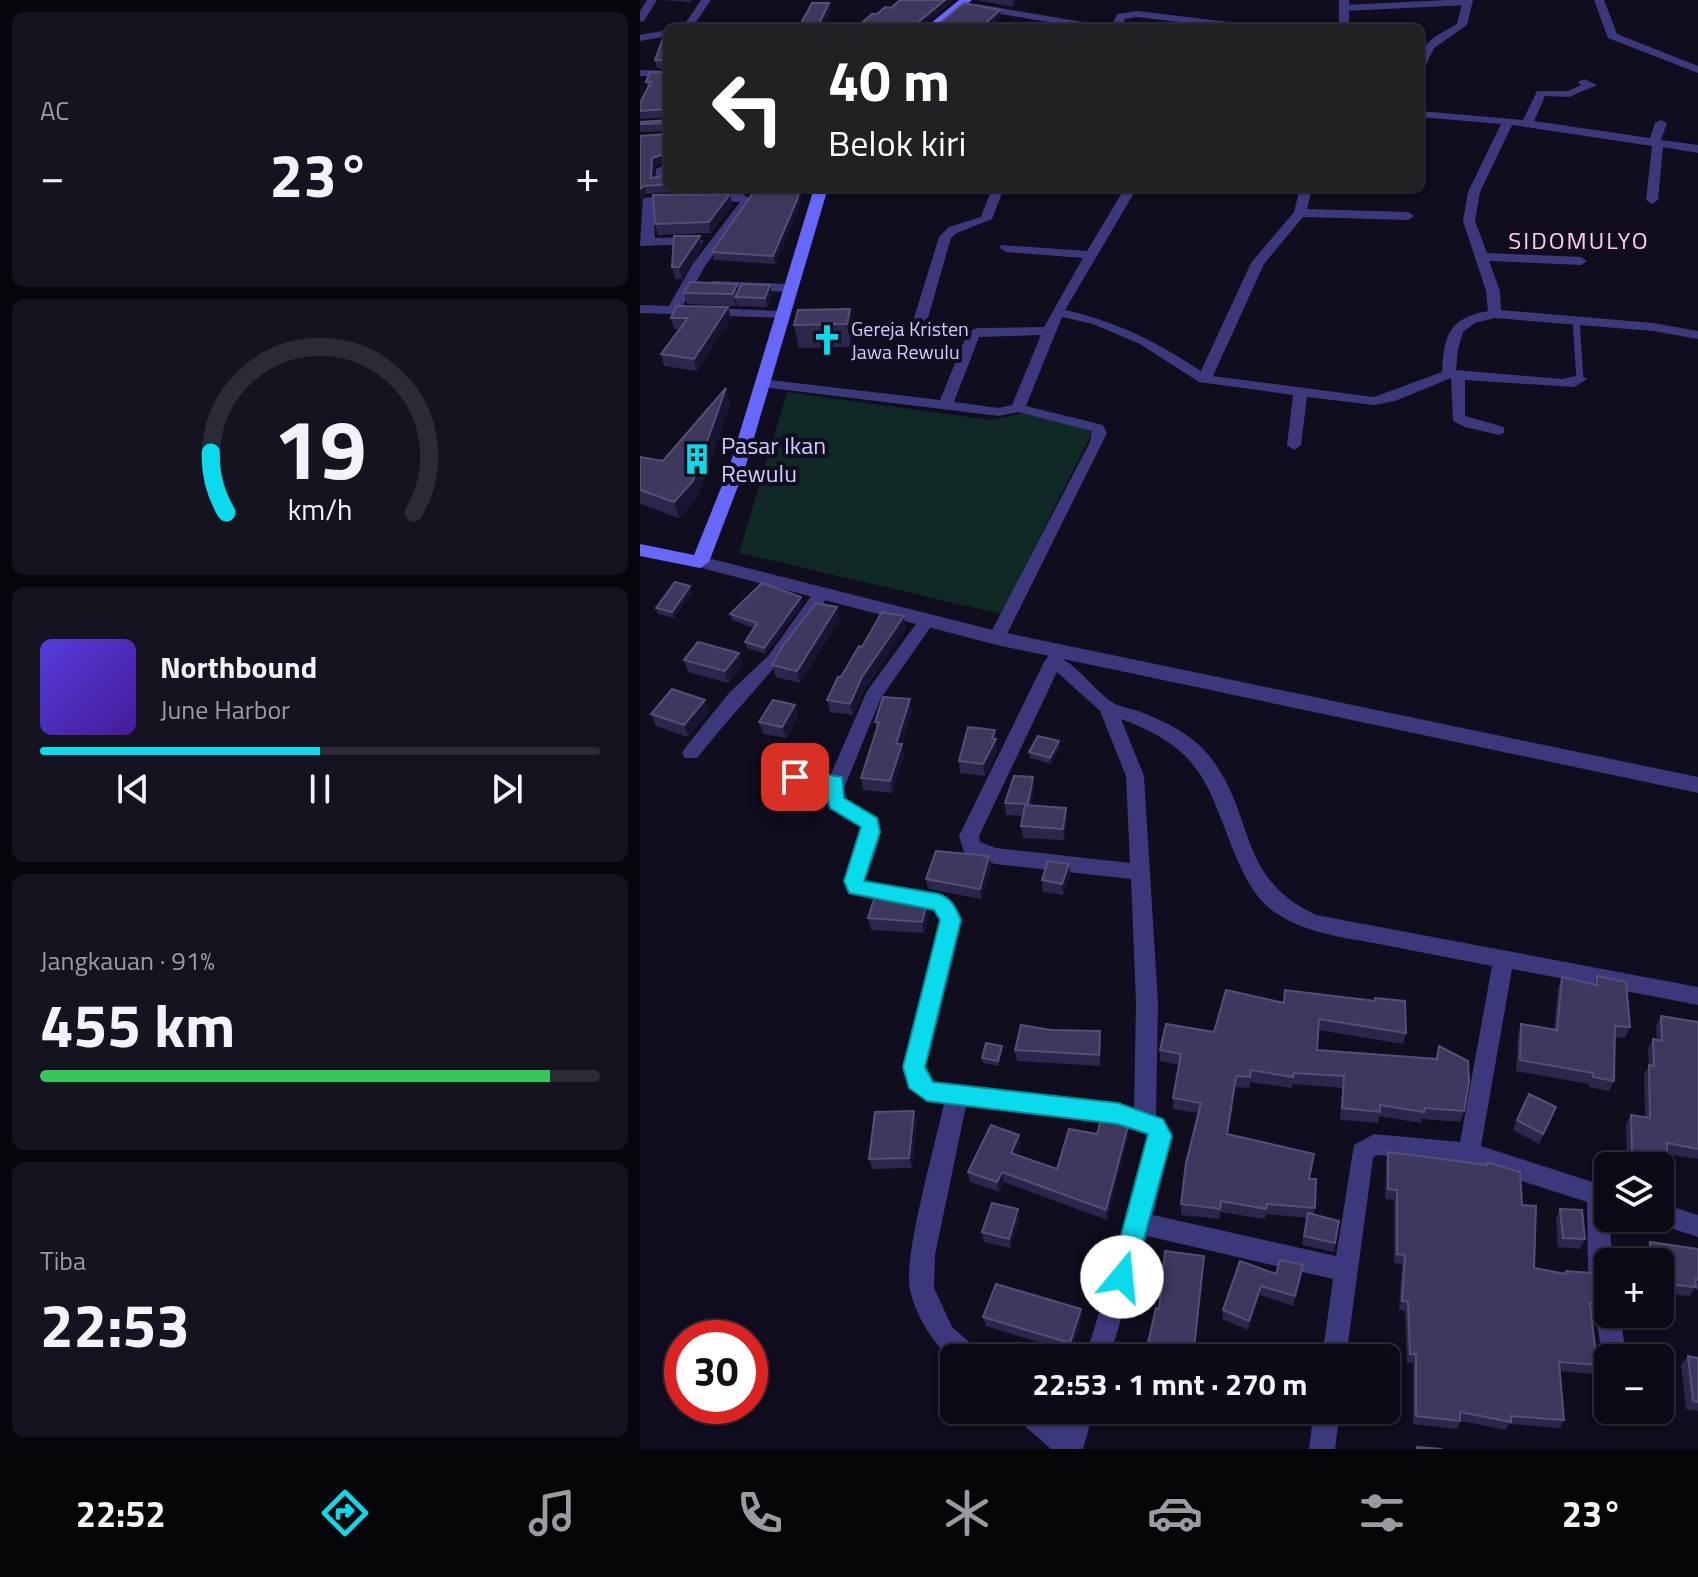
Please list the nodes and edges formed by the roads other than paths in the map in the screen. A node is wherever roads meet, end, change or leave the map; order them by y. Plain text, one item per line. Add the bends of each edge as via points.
1 (652, 0) edge
2 (706, 0) edge
3 (1141, 0) edge
4 (1468, 1) edge
5 (1604, 1) edge
6 (964, 2) edge
7 (1344, 4) edge
8 (1137, 14) junction
9 (640, 19) edge
10 (690, 24) edge
11 (936, 24) edge
12 (1080, 24) edge
13 (1118, 24) edge
14 (1221, 24) edge
15 (664, 34) edge
16 (640, 38) edge
17 (1424, 46) edge
18 (1698, 70) edge
19 (640, 73) edge
20 (664, 74) edge
21 (1584, 82) dead end
22 (1424, 114) edge
23 (1508, 121) junction
24 (1661, 123) dead end
25 (1527, 124) junction
26 (1656, 142) junction
27 (1698, 149) edge
28 (664, 168) edge
29 (659, 181) edge
30 (694, 192) edge
31 (820, 192) edge
32 (996, 192) edge
33 (1128, 192) edge
34 (1305, 192) edge
35 (1652, 200) dead end
36 (1300, 213) junction
37 (1408, 216) dead end
38 (716, 240) junction
39 (644, 242) edge
40 (1006, 248) dead end
41 (1089, 255) junction
42 (1481, 257) junction
43 (1581, 261) dead end
44 (688, 284) junction
45 (790, 288) junction
46 (640, 309) edge
47 (673, 311) junction
48 (1057, 312) junction
49 (1495, 314) junction
50 (782, 315) junction
51 (921, 318) dead end
52 (1576, 321) junction
53 (1048, 331) junction
54 (1698, 335) edge
55 (1454, 374) junction
56 (1204, 379) junction
57 (1580, 379) joint
58 (762, 383) junction
59 (1300, 394) junction
60 (946, 404) junction
61 (1018, 408) junction
62 (1499, 430) dead end
63 (1294, 445) dead end
64 (640, 550) edge
65 (700, 562) junction
66 (822, 593) junction
67 (927, 621) junction
68 (997, 638) junction
69 (1057, 656) junction
70 (1108, 708) junction
71 (691, 753) dead end
72 (835, 782) junction
73 (1698, 785) edge
74 (780, 793) dead end
75 (1141, 872) junction
76 (1503, 960) junction
77 (1698, 996) edge
78 (957, 1095) junction
79 (1145, 1122) junction
80 (1469, 1153) junction
81 (1594, 1193) edge
82 (1674, 1218) edge
83 (1139, 1223) junction
84 (1698, 1226) edge
85 (1602, 1232) edge
86 (1346, 1270) junction
87 (1612, 1342) dead end
88 (952, 1344) edge
89 (1101, 1344) edge
90 (1336, 1344) edge
91 (1041, 1424) edge
92 (1077, 1424) edge
93 (1325, 1424) edge
94 (1069, 1449) edge
95 (1322, 1449) edge

1 - 9 street
2 - 10 street
3 - 8 street
4 - 7 lane
4 - 17 street via 1462,25
5 - 18 street via 1612,36
6 - 11 main road
6 - 12 street
8 - 13 street via 1121,16
8 - 14 street
15 - 16 street
19 - 20 street
21 - 25 street via 1591,85 1584,91 1541,93
22 - 23 street
23 - 25 street
23 - 42 street via 1471,206 1469,221
24 - 26 street
25 - 26 street
26 - 27 street
26 - 35 street
28 - 29 street
30 - 38 street via 747,198
30 - 39 street via 647,201
31 - 45 main road
32 - 51 street via 986,219 945,237
33 - 41 street
34 - 36 street
36 - 37 street
36 - 56 street via 1258,263
38 - 39 street
38 - 44 street
40 - 41 street
41 - 48 street
42 - 43 street
42 - 49 street
44 - 45 street
44 - 47 street
45 - 50 main road
46 - 47 street
47 - 50 street
48 - 53 street
48 - 56 street via 1145,341
49 - 52 street
49 - 55 street via 1457,327 1450,344
50 - 58 main road
52 - 54 street
52 - 57 lane
53 - 60 street via 977,332
53 - 61 street
55 - 57 street via 1562,383
55 - 59 street via 1374,401
55 - 62 street via 1458,418
56 - 59 street
58 - 60 street
58 - 65 main road via 737,468
59 - 63 street
60 - 61 street via 999,412
61 - 68 street via 1093,425 1100,433
64 - 65 main road
65 - 66 street
66 - 67 street
66 - 71 street via 775,659
67 - 68 street
67 - 72 street via 873,696
68 - 69 street
69 - 70 street
69 - 73 street
69 - 75 street via 969,836 971,847 995,856
70 - 75 street via 1135,776
70 - 76 street via 1140,718 1195,752 1215,781 1257,875 1283,908 1324,926
72 - 74 street via 795,777
72 - 78 street via 836,803 871,823 856,887 939,902 947,909 951,920 914,1067 917,1081 927,1091
75 - 79 street
76 - 77 street
76 - 80 street
78 - 79 street via 1118,1114
78 - 88 street via 923,1255 922,1289 943,1336
79 - 83 street via 1160,1136
80 - 81 street
80 - 86 street via 1391,1144 1374,1144 1362,1152
82 - 84 street
83 - 86 street
83 - 89 street
85 - 87 street via 1600,1268
86 - 90 street
91 - 94 street
92 - 94 street
93 - 95 street

